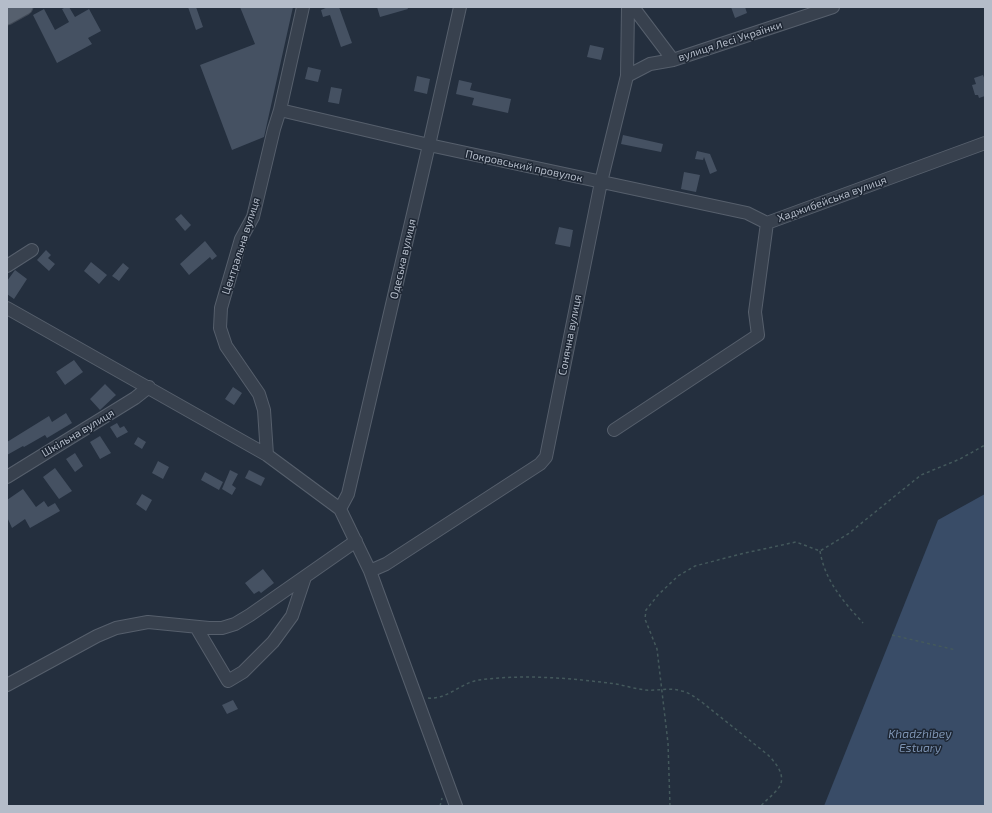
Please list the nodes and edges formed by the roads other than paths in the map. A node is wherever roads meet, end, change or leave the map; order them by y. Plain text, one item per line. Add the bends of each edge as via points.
1 (25, 7) edge
2 (303, 7) edge
3 (460, 7) edge
4 (628, 7) edge
5 (633, 7) edge
6 (833, 7) edge
7 (7, 17) edge
8 (673, 60) junction
9 (628, 76) junction
10 (280, 110) junction
11 (985, 143) edge
12 (429, 145) junction
13 (600, 182) junction
14 (767, 223) junction
15 (32, 250) dead end
16 (7, 266) edge
17 (7, 308) edge
18 (149, 387) junction
19 (614, 430) dead end
20 (267, 455) junction
21 (7, 476) edge
22 (340, 509) junction
23 (356, 541) junction
24 (370, 571) junction
25 (305, 577) junction
26 (196, 627) junction
27 (7, 685) edge
28 (456, 806) edge

1 - 7 main road
2 - 10 street, Центральна вулиця
3 - 12 street, Одеська вулиця
4 - 9 street, Сонячна вулиця
5 - 8 street
6 - 8 street, вулиця Лесі Українки
8 - 9 street, вулиця Лесі Українки via 650,64
9 - 13 street, Сонячна вулиця
10 - 12 street, Покровський провулок
10 - 20 street, Центральна вулиця via 253,217 241,239 221,308 220,328 226,346 259,394 264,410
11 - 14 street, Хаджибейська вулиця
12 - 13 street, Покровський провулок
12 - 22 street, Одеська вулиця via 348,494
13 - 14 street, Покровський провулок via 747,213
13 - 24 street, Сонячна вулиця via 546,458 393,560
14 - 19 street, Хаджибейська вулиця via 756,312 758,335
15 - 16 street
17 - 18 street
18 - 20 street
18 - 21 street, Шкільна вулиця
20 - 22 street
22 - 23 street
23 - 24 street
23 - 25 street
24 - 28 street
25 - 26 street via 235,624 222,628
25 - 26 street via 292,616 273,642 243,672 228,681
26 - 27 street via 148,622 116,628

